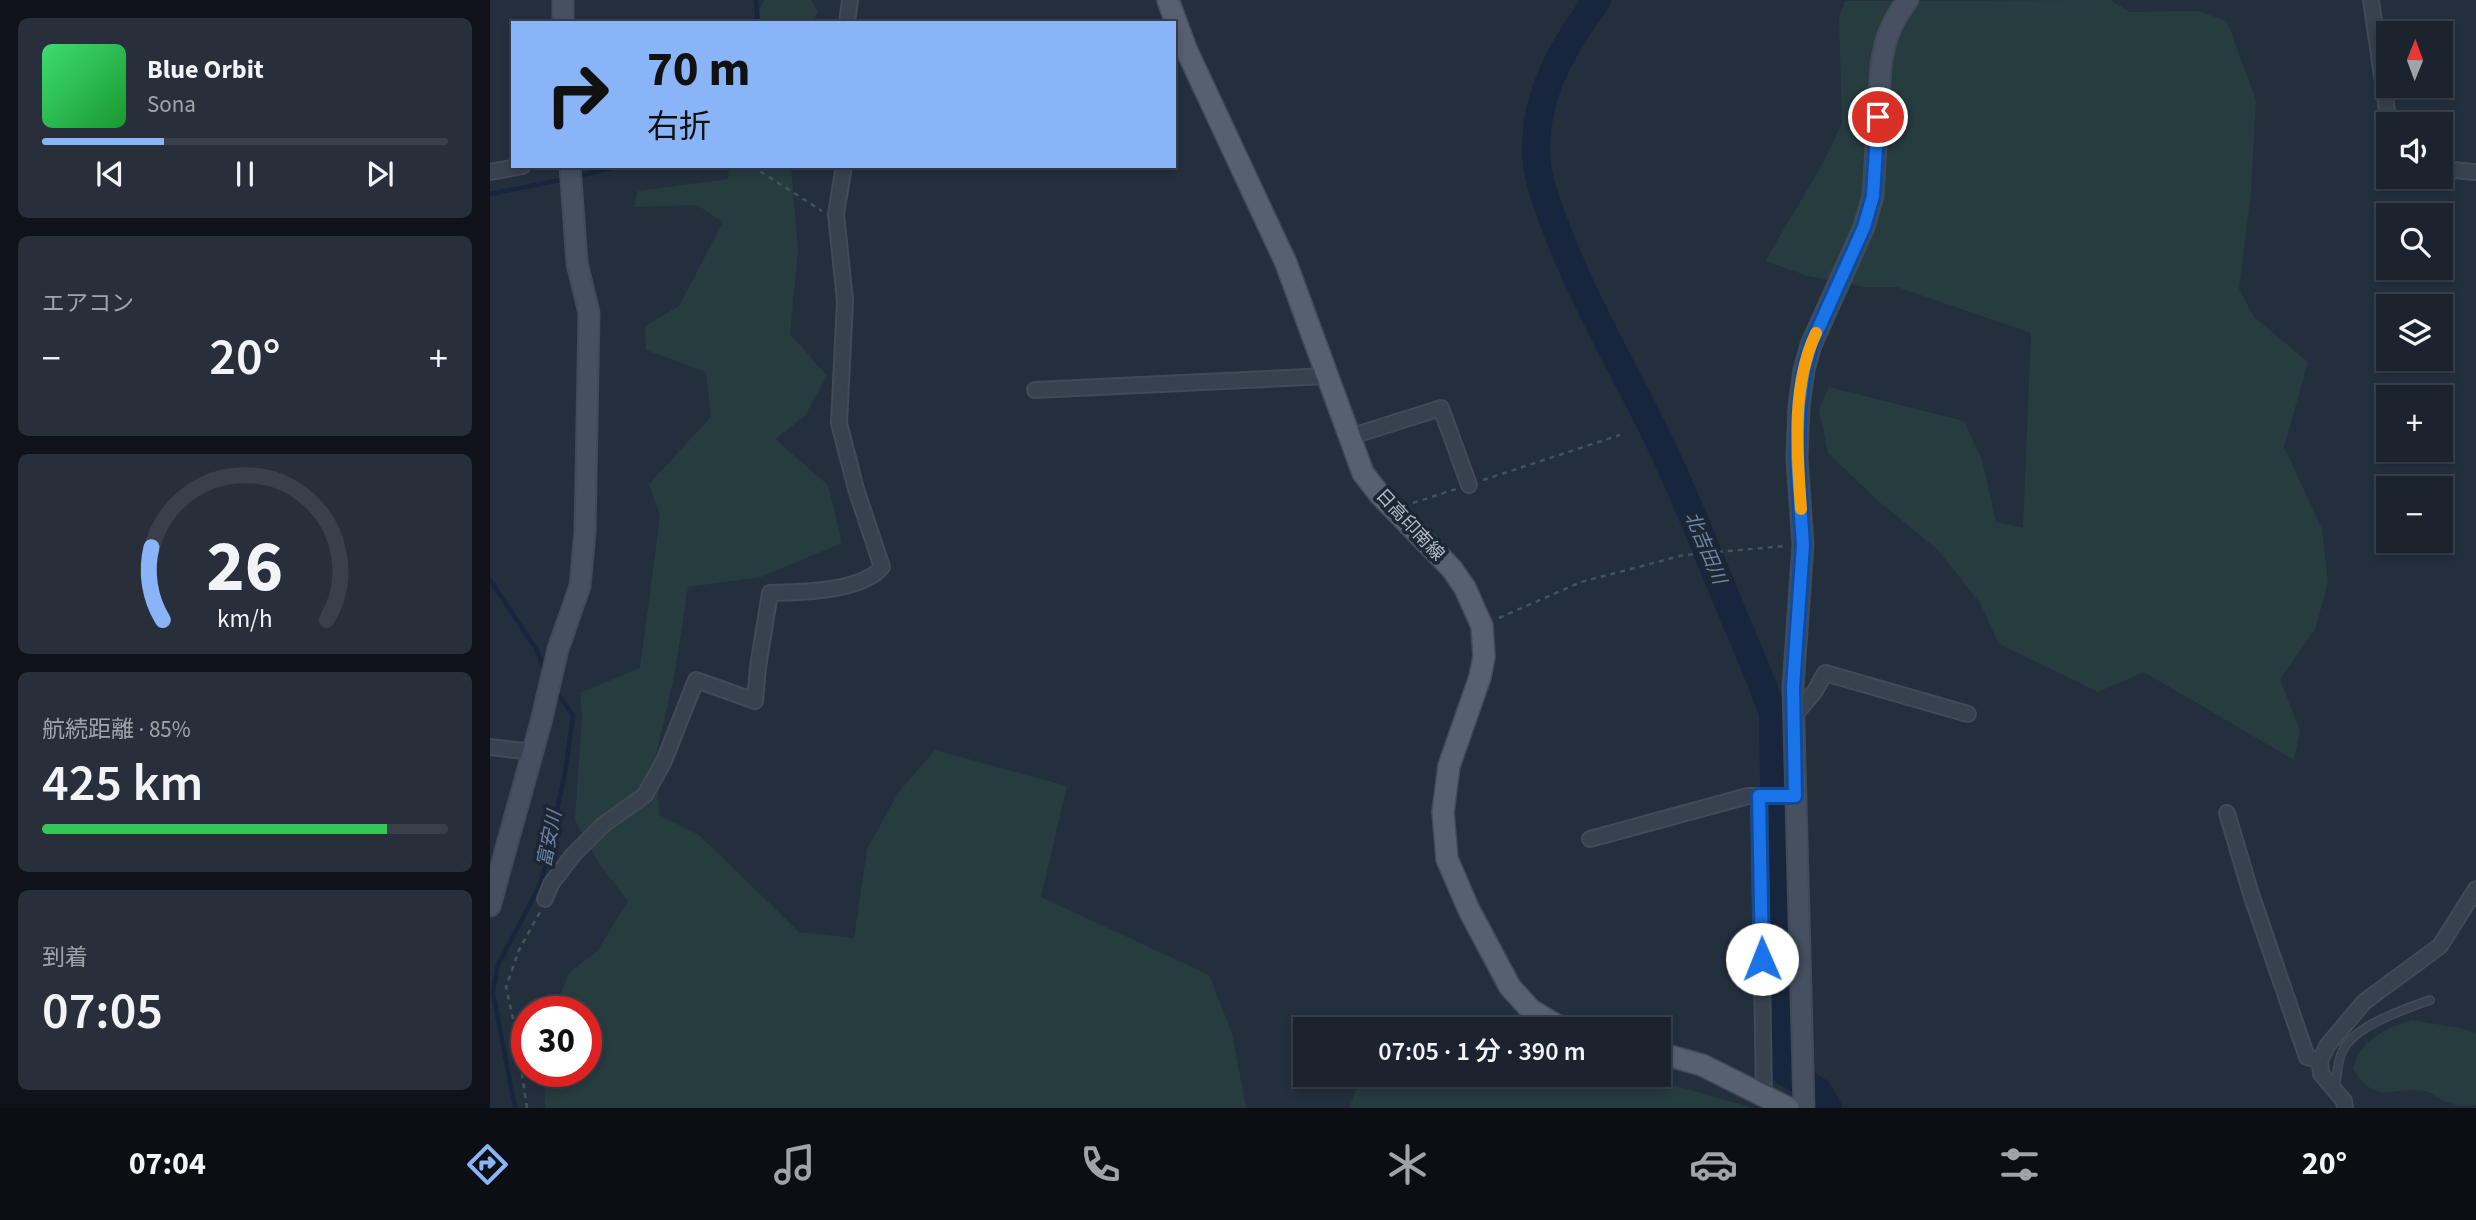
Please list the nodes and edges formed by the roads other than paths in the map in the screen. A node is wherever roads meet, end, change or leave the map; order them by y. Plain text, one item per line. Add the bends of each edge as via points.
1 (563, 0) edge
2 (850, 0) edge
3 (1168, 0) edge
4 (1908, 0) edge
5 (2371, 0) edge
6 (563, 21) edge
7 (847, 21) edge
8 (1176, 21) edge
9 (1176, 22) edge
10 (2387, 112) edge
11 (512, 168) edge
12 (570, 168) edge
13 (844, 168) edge
14 (2453, 170) edge
15 (490, 172) edge
16 (2476, 172) edge
17 (1327, 376) junction
18 (1035, 390) dead end
19 (1349, 437) junction
20 (1469, 485) road end
21 (1968, 715) dead end
22 (1794, 716) junction
23 (490, 747) edge
24 (533, 752) junction
25 (1759, 796) junction
26 (1795, 796) junction
27 (2227, 813) dead end
28 (1590, 839) dead end
29 (2476, 889) edge
30 (545, 899) road end
31 (490, 906) edge
32 (2430, 1000) dead end
33 (1543, 1017) edge
34 (1671, 1056) edge
35 (2320, 1061) junction
36 (2335, 1090) junction
37 (1764, 1094) junction
38 (1798, 1104) edge
39 (2346, 1108) edge

1 - 6 main road
2 - 7 street
3 - 8 main road, 日高印南線
4 - 22 main road via 1884,43 1873,196 1804,370 1797,458 1803,545
5 - 10 street
9 - 17 main road, 日高印南線 via 1286,263
11 - 15 street
12 - 24 main road via 576,262 589,313 585,532 580,586 558,649
13 - 30 street via 836,214 845,301 839,423 882,567 874,577 815,592 769,593 755,701 696,680 664,761 645,795 603,824 573,855
14 - 16 street
17 - 18 street
17 - 19 main road, 日高印南線
19 - 20 street via 1441,408
19 - 33 main road, 日高印南線 via 1363,473 1452,569 1482,626 1480,677 1449,766 1443,812 1447,859 1510,987
21 - 22 street via 1825,673
22 - 26 main road
23 - 24 street
24 - 31 main road
25 - 26 street
25 - 28 street
25 - 37 street
26 - 38 main road via 1802,1062
27 - 35 street via 2307,1057
29 - 35 street via 2440,946 2364,1003 2333,1038
32 - 36 lane via 2353,1038 2342,1052
34 - 37 main road via 1702,1065
35 - 36 street via 2322,1074
36 - 39 street
37 - 38 main road

